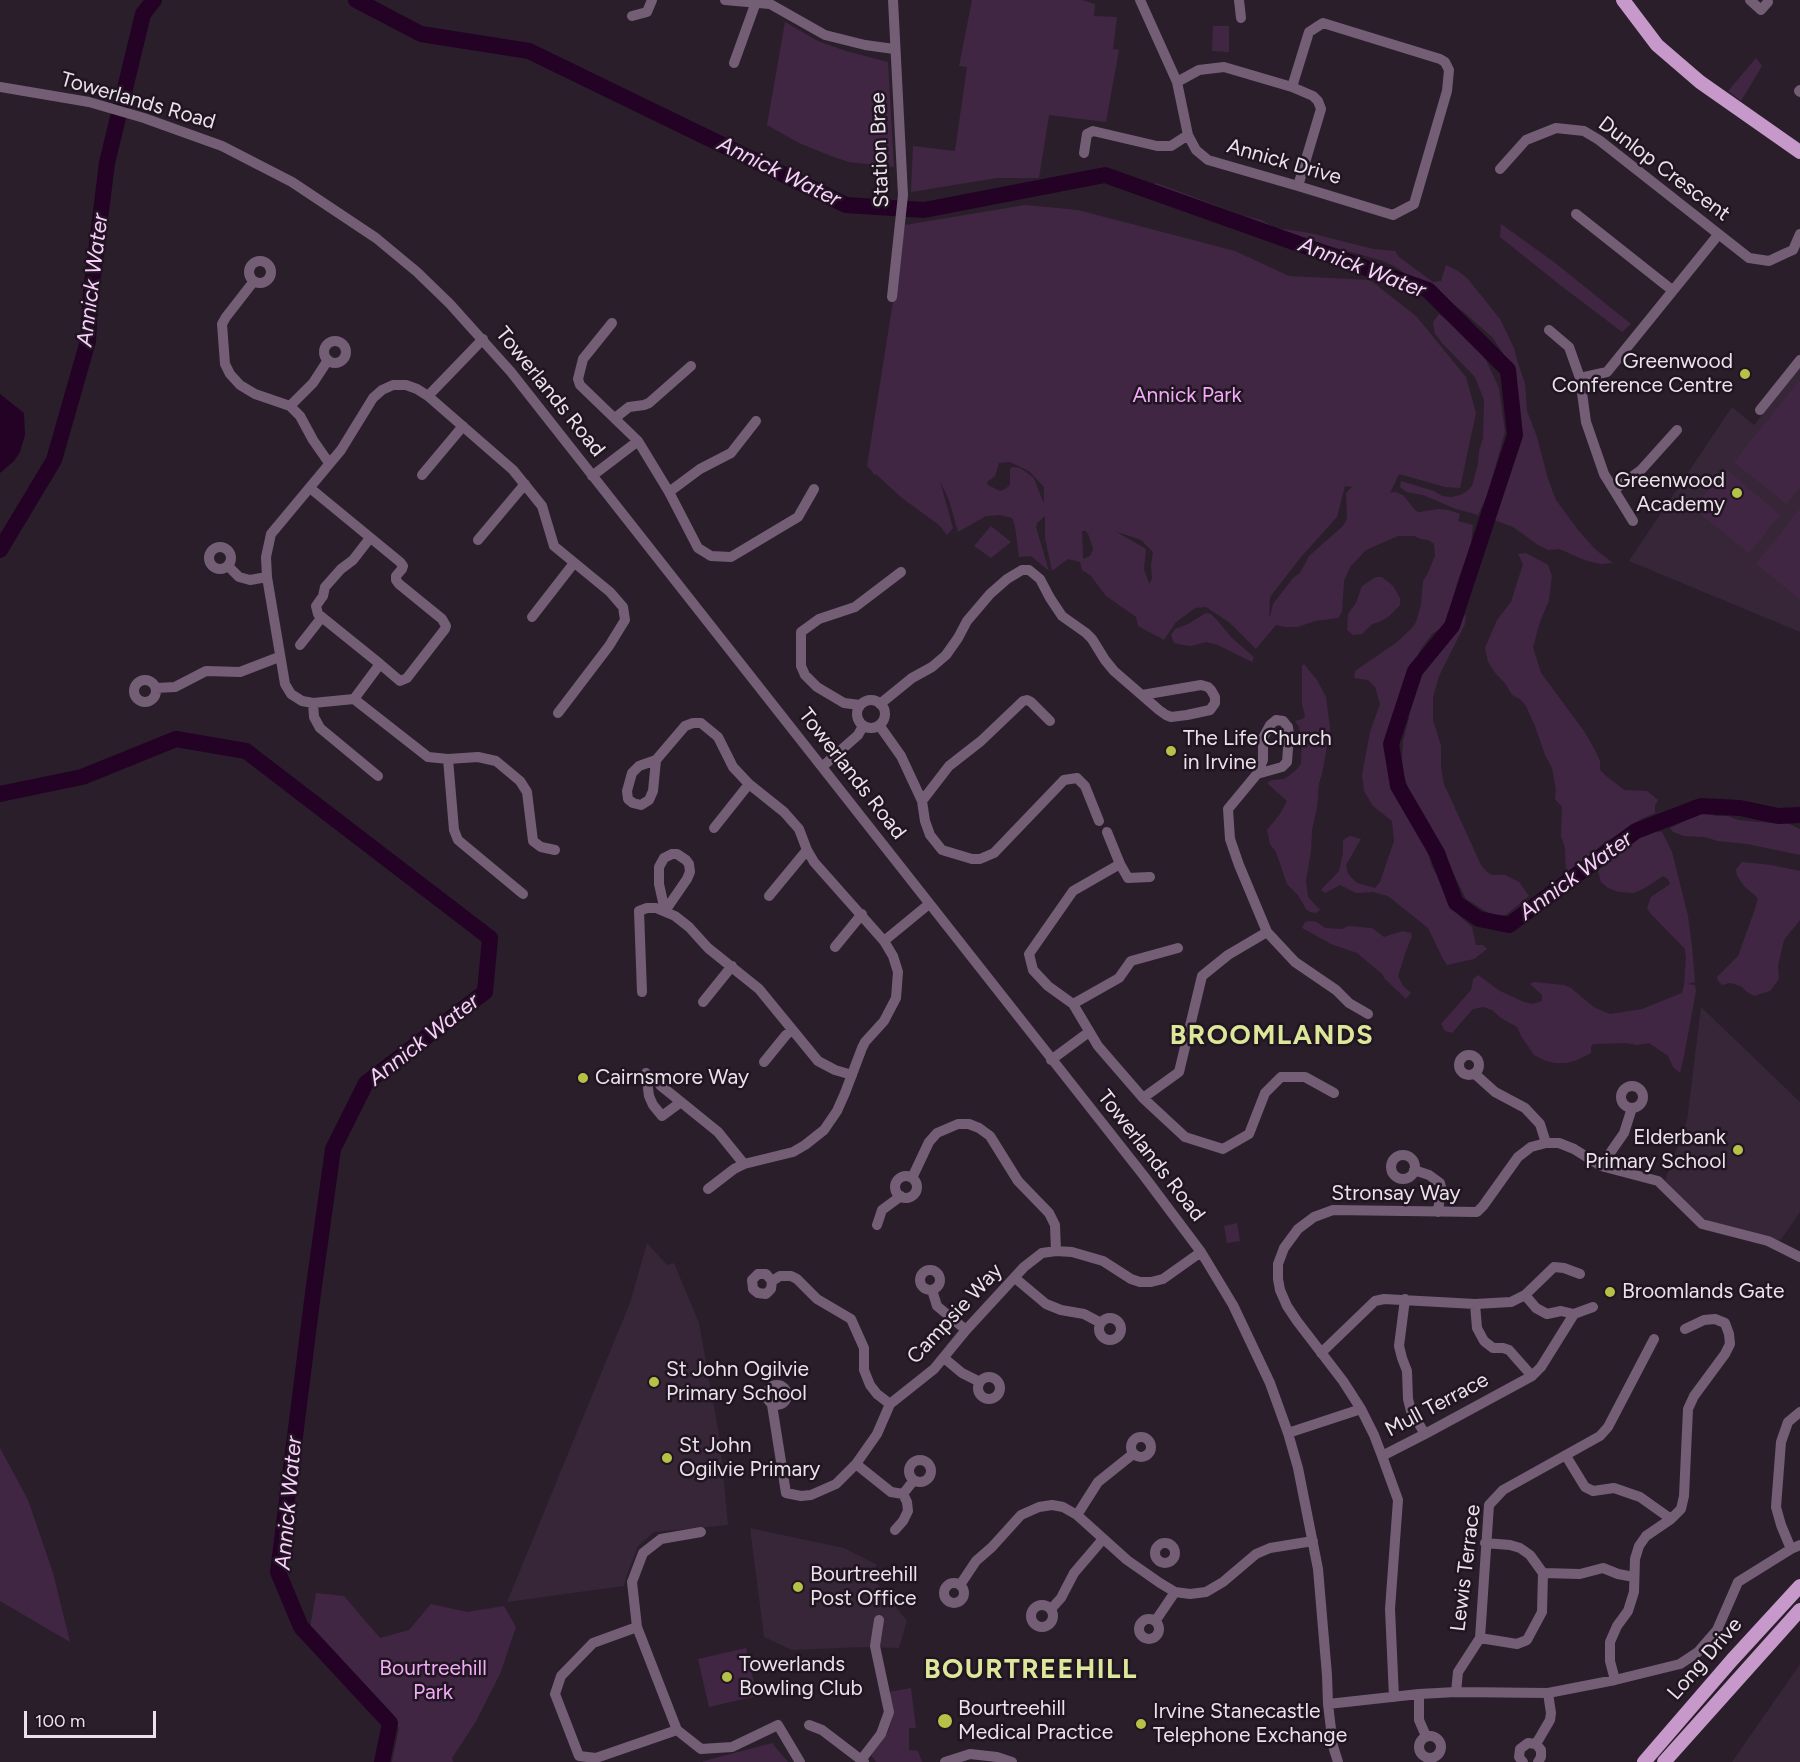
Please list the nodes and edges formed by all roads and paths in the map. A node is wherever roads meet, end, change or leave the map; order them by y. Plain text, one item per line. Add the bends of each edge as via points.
1 (652, 0) edge
2 (725, 0) edge
3 (893, 0) edge
4 (1140, 0) edge
5 (1239, 0) edge
6 (1623, 0) edge
7 (1750, 0) edge
8 (756, 2) junction
9 (1768, 2) dead end
10 (632, 16) dead end
11 (1241, 18) dead end
12 (894, 49) junction
13 (734, 63) dead end
14 (1178, 82) junction
15 (0, 87) edge
16 (1292, 87) junction
17 (1188, 135) junction
18 (1800, 152) edge
19 (1084, 153) dead end
20 (1500, 169) dead end
21 (1298, 186) junction
22 (1576, 214) dead end
23 (1800, 234) edge
24 (1718, 235) junction
25 (1797, 252) edge
26 (254, 281) dead end
27 (1672, 291) junction
28 (892, 297) dead end
29 (612, 323) dead end
30 (1549, 330) dead end
31 (483, 339) junction
32 (328, 360) dead end
33 (1800, 360) edge
34 (691, 366) dead end
35 (1580, 378) junction
36 (428, 396) junction
37 (291, 406) junction
38 (1760, 410) dead end
39 (615, 418) junction
40 (756, 421) dead end
41 (463, 426) junction
42 (1677, 430) dead end
43 (638, 441) junction
44 (329, 463) junction
45 (422, 475) dead end
46 (592, 476) junction
47 (525, 484) junction
48 (310, 488) junction
49 (814, 489) dead end
50 (1614, 490) junction
51 (669, 492) junction
52 (1633, 521) dead end
53 (370, 538) junction
54 (478, 540) dead end
55 (574, 562) junction
56 (228, 566) dead end
57 (901, 572) dead end
58 (267, 577) junction
59 (319, 614) junction
60 (532, 617) dead end
61 (300, 645) dead end
62 (279, 657) junction
63 (380, 664) junction
64 (156, 688) dead end
65 (1142, 695) junction
66 (354, 699) junction
67 (313, 703) junction
68 (880, 704) junction
69 (860, 705) junction
70 (558, 713) dead end
71 (1050, 721) dead end
72 (879, 725) junction
73 (863, 726) junction
74 (448, 759) junction
75 (656, 760) dead end
76 (822, 767) junction
77 (1257, 774) junction
78 (378, 776) dead end
79 (749, 784) junction
80 (922, 801) junction
81 (1099, 820) dead end
82 (714, 828) dead end
83 (1107, 832) dead end
84 (555, 850) dead end
85 (807, 850) junction
86 (1120, 864) junction
87 (1150, 878) dead end
88 (523, 894) dead end
89 (769, 896) dead end
90 (929, 904) junction
91 (665, 911) junction
92 (862, 914) junction
93 (1267, 933) junction
94 (884, 941) junction
95 (835, 947) dead end
96 (1178, 948) dead end
97 (732, 966) junction
98 (642, 992) dead end
99 (703, 1002) dead end
100 (1073, 1004) junction
101 (1368, 1014) dead end
102 (792, 1030) junction
103 (1089, 1032) junction
104 (1052, 1060) junction
105 (764, 1062) dead end
106 (646, 1073) dead end
107 (1475, 1074) dead end
108 (852, 1075) junction
109 (660, 1085) dead end
110 (1334, 1093) dead end
111 (1143, 1098) junction
112 (681, 1102) junction
113 (1632, 1108) dead end
114 (1546, 1143) junction
115 (744, 1164) junction
116 (1601, 1166) junction
117 (1414, 1170) dead end
118 (708, 1189) dead end
119 (1438, 1212) junction
120 (877, 1225) dead end
121 (1056, 1251) junction
122 (1201, 1252) junction
123 (1800, 1257) edge
124 (1580, 1274) dead end
125 (1015, 1278) junction
126 (772, 1281) dead end
127 (932, 1290) dead end
128 (1525, 1296) junction
129 (1405, 1299) junction
130 (1475, 1304) junction
131 (1593, 1307) dead end
132 (1574, 1314) junction
133 (1101, 1323) dead end
134 (1685, 1329) dead end
135 (966, 1330) junction
136 (1654, 1339) dead end
137 (1321, 1353) junction
138 (944, 1358) junction
139 (1532, 1376) junction
140 (980, 1382) dead end
141 (890, 1404) junction
142 (772, 1405) dead end
143 (1360, 1409) junction
144 (1800, 1412) edge
145 (1288, 1433) junction
146 (1425, 1434) junction
147 (1133, 1454) dead end
148 (1566, 1455) junction
149 (1382, 1456) junction
150 (856, 1464) junction
151 (914, 1480) dead end
152 (903, 1494) junction
153 (1077, 1515) junction
154 (1671, 1519) junction
155 (895, 1530) dead end
156 (701, 1532) dead end
157 (1103, 1539) junction
158 (1313, 1541) junction
159 (1485, 1543) junction
160 (1796, 1547) edge
161 (1160, 1562) dead end
162 (1543, 1573) junction
163 (1149, 1575) junction
164 (1634, 1576) junction
165 (960, 1585) dead end
166 (1800, 1586) edge
167 (1175, 1592) junction
168 (1051, 1609) dead end
169 (1800, 1610) edge
170 (879, 1620) dead end
171 (1156, 1620) dead end
172 (637, 1627) junction
173 (1480, 1638) junction
174 (1615, 1680) junction
175 (1456, 1692) junction
176 (1548, 1693) junction
177 (1419, 1694) junction
178 (1394, 1698) junction
179 (1328, 1704) junction
180 (809, 1725) dead end
181 (677, 1730) junction
182 (1426, 1736) dead end
183 (1536, 1744) junction
184 (863, 1761) edge
185 (800, 1762) edge
186 (945, 1762) edge
187 (1012, 1762) edge
188 (1338, 1762) edge
189 (1522, 1762) edge
190 (1538, 1762) edge
191 (1644, 1762) edge
192 (1664, 1762) edge

1 - 10 street via 647,12
2 - 8 street
3 - 12 street, Station Brae
4 - 14 street, Annick Drive
5 - 11 street
6 - 18 main road via 1657,45 1700,82
7 - 9 street via 1761,10
8 - 12 street via 770,4 825,35
8 - 13 street
12 - 28 street, Station Brae via 903,195
14 - 16 street via 1198,70 1224,67
14 - 17 street, Annick Drive
15 - 31 street, Towerlands Road via 89,102 144,118 231,151 292,182 376,238 417,272
16 - 21 street via 1313,96 1321,109
16 - 21 street, Annick Drive via 1309,32 1323,23 1440,59 1449,70 1447,91 1414,204 1393,215
17 - 19 street via 1171,146 1157,146 1093,131 1087,134
17 - 21 street, Annick Drive via 1196,150 1208,160
20 - 24 street, Dunlop Crescent via 1526,140 1556,128 1584,131
22 - 27 street
23 - 25 street, Dunlop Crescent
24 - 25 street, Dunlop Crescent via 1749,258 1769,261
24 - 27 street
26 - 37 street via 222,324 225,364 240,385
27 - 35 street via 1607,372
29 - 39 street via 583,359 578,379 584,391
30 - 35 street via 1569,347
31 - 36 street
31 - 46 street, Towerlands Road
32 - 37 street
33 - 38 street
34 - 39 street via 650,403 630,407
35 - 50 street via 1586,422 1604,474
36 - 41 street
36 - 44 street via 406,385 382,390
37 - 44 street
39 - 43 street
40 - 51 street via 731,453
41 - 45 street
41 - 47 street
42 - 50 street via 1641,470
43 - 46 street
43 - 51 street
44 - 48 street
46 - 76 street, Towerlands Road
47 - 54 street
47 - 55 street via 542,506 554,546
48 - 53 street
48 - 58 street via 271,534
49 - 51 street via 798,517 731,557 711,556 698,548
50 - 52 street
53 - 59 street via 325,587 316,606
53 - 63 street via 403,566 396,576 399,584 446,626 407,678 400,681
55 - 60 street
55 - 70 street via 610,592 623,607 625,620
56 - 58 street via 239,577
57 - 69 street via 855,607 819,619 801,632 801,666 805,675 817,687 844,702
58 - 62 street
59 - 61 street
59 - 63 street
62 - 64 street via 240,672 207,671 175,687
62 - 67 street via 291,694
63 - 66 street
65 - 65 street via 1171,717 1210,710 1215,703 1211,690 1201,685
65 - 68 street via 1110,666 1086,633 1062,616 1040,579 1029,570 1022,570 990,594 946,655
66 - 67 street
66 - 74 street via 428,757
67 - 78 street via 320,728
68 - 69 street via 870,700
68 - 72 street via 885,715
69 - 73 street via 857,717
71 - 80 street via 1031,702 1023,701 949,766
72 - 73 street
72 - 80 street via 901,756
73 - 76 street
74 - 84 street via 478,757 496,761 520,781 526,792 533,841
74 - 88 street via 458,840
75 - 79 street via 685,726 701,723 718,737 733,767
76 - 90 street, Towerlands Road
77 - 77 street via 1263,760 1263,738 1270,725 1276,720 1283,721 1290,735 1287,762
77 - 93 street via 1228,809 1230,839
79 - 82 street
79 - 85 street via 799,829
80 - 81 street via 930,835 942,850 960,857 980,859 994,853 1064,780 1077,778 1085,786
83 - 86 street
85 - 89 street
85 - 92 street
86 - 87 street via 1128,878
86 - 100 street via 1073,891 1029,954 1033,970
90 - 94 street
90 - 104 street, Towerlands Road
91 - 91 street via 659,867 664,858 677,854 689,864 690,872
91 - 97 street
91 - 98 street via 639,911
92 - 94 street
92 - 95 street
93 - 101 street via 1295,962
93 - 111 street via 1228,955 1202,976 1179,1072
94 - 108 street via 898,972 896,998 889,1014 862,1048
96 - 100 street via 1131,962 1119,978
97 - 99 street
97 - 102 street via 759,989
100 - 103 street
102 - 105 street
102 - 108 street via 818,1060
103 - 104 street
103 - 111 street
104 - 122 street, Towerlands Road
106 - 112 street via 649,1096 662,1116
107 - 114 street via 1495,1092 1525,1108 1540,1124
108 - 115 street via 824,1130 786,1154
109 - 112 street
110 - 111 street via 1305,1077 1281,1077 1265,1093 1249,1134 1223,1149 1185,1137
112 - 115 street via 718,1132
113 - 116 street via 1624,1133
114 - 116 street via 1574,1149
114 - 119 street, Stronsay Way via 1531,1147 1518,1157 1477,1212
115 - 118 street
116 - 123 street via 1658,1181 1702,1224 1768,1241
117 - 119 street via 1440,1183
119 - 137 street, Stronsay Way via 1333,1210 1314,1217 1290,1238 1278,1264 1280,1290
120 - 121 street via 882,1210 901,1196 909,1198 915,1194 917,1184 912,1178 937,1133 969,1124 990,1136 1018,1181 1049,1213 1055,1225
121 - 122 street via 1096,1258 1140,1282 1163,1279
121 - 125 street, Campsie Way via 1031,1260
122 - 145 street, Towerlands Road via 1252,1343
124 - 128 street via 1554,1267
125 - 133 street via 1046,1304
125 - 135 street, Campsie Way
126 - 141 street via 780,1276 798,1279 817,1299 851,1319 864,1348 864,1370 870,1385
127 - 135 street via 937,1306
128 - 130 street via 1510,1302
128 - 132 street via 1547,1314
129 - 130 street
129 - 137 street via 1375,1301
129 - 146 street via 1399,1346 1407,1371 1411,1411
130 - 139 street via 1477,1328 1484,1341 1493,1348 1509,1350
131 - 132 street
132 - 139 street, Mull Terrace
134 - 154 street via 1715,1319 1725,1323 1730,1344 1689,1409 1684,1496 1681,1509
135 - 138 street, Campsie Way
136 - 148 street, Lewis Terrace via 1608,1427 1600,1436
137 - 143 street, Stronsay Way
138 - 140 street
138 - 141 street, Campsie Way
139 - 146 street, Mull Terrace
141 - 150 street, Campsie Way via 877,1434
142 - 150 street, Campsie Way via 786,1493 811,1495 836,1484
143 - 145 street
143 - 149 street, Stronsay Way
144 - 160 street via 1788,1422 1781,1442 1776,1507
145 - 158 street, Towerlands Road
146 - 149 street, Mull Terrace
147 - 153 street via 1098,1482
148 - 154 street via 1585,1487 1593,1491 1614,1488 1640,1497
148 - 159 street, Lewis Terrace via 1495,1497 1489,1505
149 - 178 street, Mull Terrace via 1398,1500 1389,1609
150 - 152 street via 891,1492
151 - 152 street
152 - 155 street via 908,1511
153 - 157 street
153 - 165 street via 1052,1505 1021,1515 976,1561
154 - 164 street via 1638,1546
156 - 172 street via 661,1539 643,1553 632,1582
157 - 163 street
157 - 168 street via 1074,1573
158 - 167 street via 1256,1554 1206,1592
158 - 179 street, Towerlands Road
159 - 162 street via 1520,1548
159 - 173 street, Lewis Terrace
160 - 174 street via 1738,1582 1718,1630 1698,1652 1680,1664
161 - 163 street
162 - 164 street via 1580,1574 1603,1568
162 - 173 street via 1542,1612 1527,1640 1517,1644
163 - 167 street
164 - 174 street via 1628,1611 1610,1642
166 - 191 main road, Long Drive
167 - 171 street
169 - 192 main road, Long Drive
170 - 184 street via 875,1646 889,1712 881,1734
172 - 181 street
172 - 181 street via 593,1643 561,1676 555,1694 579,1756 596,1758
173 - 175 street, Lewis Terrace via 1458,1672
174 - 176 street
175 - 176 street
175 - 177 street
176 - 183 street via 1550,1720
177 - 178 street
177 - 182 street via 1419,1720
178 - 179 street
179 - 188 street, Towerlands Road
180 - 184 street via 822,1730
181 - 185 street via 701,1749 732,1747 778,1725
183 - 189 street via 1522,1746
183 - 190 street via 1541,1754
186 - 187 street via 970,1754

